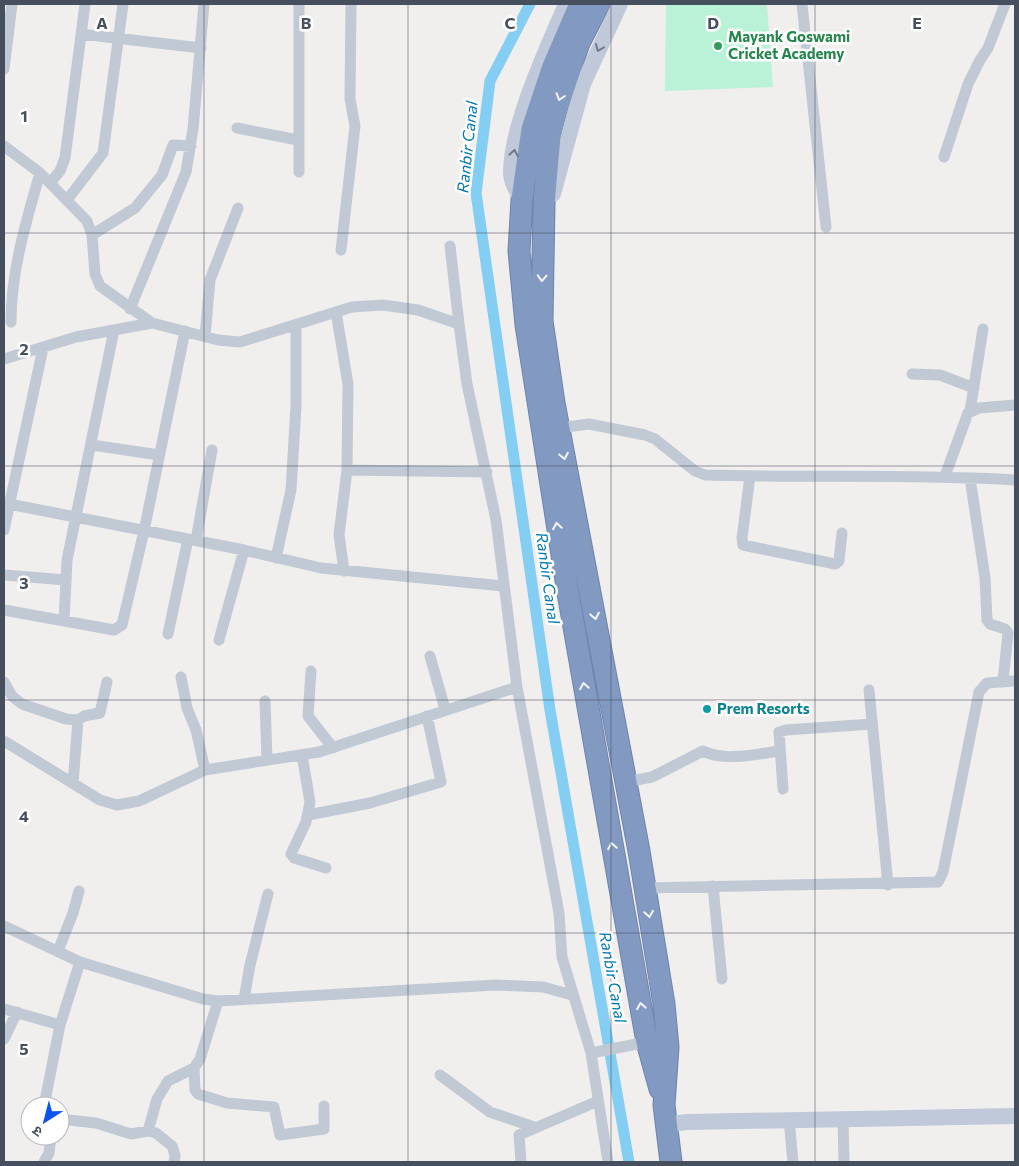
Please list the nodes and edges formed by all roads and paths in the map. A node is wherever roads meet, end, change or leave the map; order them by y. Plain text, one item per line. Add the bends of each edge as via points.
1 (12, 4) edge
2 (84, 4) edge
3 (123, 4) edge
4 (204, 4) edge
5 (299, 4) edge
6 (351, 4) edge
7 (566, 4) edge
8 (580, 4) edge
9 (599, 4) edge
10 (620, 4) edge
11 (802, 4) edge
12 (1005, 4) edge
13 (81, 34) junction
14 (119, 39) junction
15 (201, 48) junction
16 (4, 69) edge
17 (237, 128) dead end
18 (298, 140) junction
19 (4, 146) edge
20 (191, 146) junction
21 (944, 157) dead end
22 (299, 172) dead end
23 (40, 173) junction
24 (50, 183) junction
25 (522, 199) junction
26 (67, 200) junction
27 (238, 208) dead end
28 (826, 227) dead end
29 (545, 230) junction
30 (92, 235) junction
31 (450, 246) dead end
32 (341, 250) dead end
33 (130, 309) junction
34 (336, 312) junction
35 (10, 322) dead end
36 (152, 323) junction
37 (459, 324) junction
38 (296, 325) junction
39 (983, 329) dead end
40 (114, 330) junction
41 (185, 331) junction
42 (205, 336) junction
43 (42, 348) junction
44 (4, 359) edge
45 (912, 374) dead end
46 (974, 388) junction
47 (1015, 405) edge
48 (970, 411) junction
49 (559, 428) junction
50 (92, 445) junction
51 (212, 450) dead end
52 (160, 455) junction
53 (347, 470) junction
54 (487, 472) junction
55 (750, 476) junction
56 (945, 476) junction
57 (970, 478) junction
58 (1015, 480) edge
59 (7, 503) edge
60 (77, 517) junction
61 (4, 530) edge
62 (144, 531) junction
63 (842, 533) dead end
64 (192, 540) junction
65 (244, 550) junction
66 (276, 558) junction
67 (344, 571) junction
68 (4, 575) edge
69 (66, 580) junction
70 (504, 586) junction
71 (4, 610) edge
72 (64, 621) junction
73 (168, 634) dead end
74 (219, 640) dead end
75 (430, 656) dead end
76 (312, 671) dead end
77 (181, 677) dead end
78 (1003, 681) junction
79 (4, 682) edge
80 (107, 682) dead end
81 (1015, 682) edge
82 (517, 687) junction
83 (869, 690) dead end
84 (265, 701) dead end
85 (446, 709) junction
86 (427, 716) junction
87 (78, 720) junction
88 (872, 724) junction
89 (4, 741) edge
90 (333, 748) junction
91 (780, 751) junction
92 (302, 755) junction
93 (267, 759) junction
94 (205, 770) junction
95 (626, 782) junction
96 (73, 783) junction
97 (783, 789) dead end
98 (308, 815) junction
99 (326, 868) dead end
100 (888, 884) junction
101 (713, 886) junction
102 (645, 888) junction
103 (79, 891) dead end
104 (268, 894) dead end
105 (4, 926) edge
106 (58, 951) junction
107 (80, 962) junction
108 (722, 979) dead end
109 (572, 995) junction
110 (244, 999) junction
111 (218, 1001) junction
112 (4, 1009) edge
113 (17, 1012) junction
114 (60, 1026) junction
115 (4, 1039) edge
116 (647, 1042) junction
117 (597, 1052) junction
118 (194, 1068) junction
119 (440, 1075) dead end
120 (46, 1096) edge
121 (598, 1102) junction
122 (324, 1106) dead end
123 (665, 1115) junction
124 (1015, 1116) edge
125 (843, 1119) junction
126 (70, 1120) edge
127 (789, 1120) junction
128 (534, 1127) junction
129 (148, 1131) junction
130 (50, 1146) edge
131 (44, 1162) edge
132 (174, 1162) edge
133 (521, 1162) edge
134 (608, 1162) edge
135 (671, 1162) edge
136 (793, 1162) edge
137 (844, 1162) edge

1 - 16 street
2 - 13 street
3 - 14 street
4 - 15 street
5 - 18 street
6 - 32 street via 350,99 354,126
25 -> 7 street via 514,186 511,172 518,132 541,63
8 - 25 highway via 540,100 532,129
9 -> 29 highway via 576,51 552,128 546,164
10 -> 29 street via 583,84
11 - 28 street
12 - 21 street via 988,48 968,84
13 - 14 street
13 - 24 street via 63,165
14 - 15 street
14 - 26 street via 103,153
15 - 20 street
17 - 18 street
18 - 22 street
19 - 23 street
20 - 30 street via 173,145 162,174 135,208
20 - 33 street via 186,172
23 - 24 street
23 - 35 street via 22,233
24 - 26 street
116 -> 25 highway via 571,612 526,325 519,251
26 - 30 street via 87,221
27 - 42 street via 210,280
29 -> 49 highway via 542,321
30 - 33 street via 98,281 106,292
31 - 37 street
33 - 36 street
34 - 37 street via 352,307 383,305 418,310
34 - 38 street
34 - 53 street via 348,384
36 - 40 street
36 - 41 street
37 - 54 street via 467,384
38 - 42 street via 240,342
38 - 66 street via 291,490
39 - 46 street
40 - 43 street
40 - 50 street
41 - 42 street
41 - 52 street
43 - 44 street
43 - 59 street
45 - 46 street via 940,375
46 - 48 street
47 - 48 street
48 - 56 street via 962,424
49 - 55 street via 589,424 645,435 701,474
49 -> 95 highway
50 - 52 street
50 - 60 street
51 - 64 street
52 - 62 street
53 - 54 street
53 - 67 street via 339,535
54 - 70 street
55 - 56 street
55 - 63 street via 743,545 835,564 839,561
56 - 57 street
57 - 58 street
57 - 78 street via 986,578 987,620 1008,633
59 - 60 street
59 - 61 street
60 - 62 street
60 - 69 street
62 - 64 street
62 - 72 street via 122,625 114,630
64 - 65 street
64 - 73 street
65 - 66 street
65 - 74 street
66 - 67 street
67 - 70 street
68 - 69 street
69 - 72 street
70 - 82 street
71 - 72 street
75 - 85 street
76 - 90 street via 308,716
77 - 94 street
78 - 81 street
78 - 100 street via 987,683 976,698 940,879 932,884
79 - 87 street via 12,696 22,704
80 - 87 street via 100,712
82 - 85 street
82 - 109 street via 559,913 562,957
83 - 88 street
84 - 93 street
85 - 86 street
86 - 90 street
86 - 98 street via 440,783
87 - 96 street
88 - 91 street via 781,731 778,734
88 - 100 street
89 - 96 street
90 - 92 street
91 - 95 street via 725,756 703,751 652,777
91 - 97 street
92 - 93 street
92 - 98 street via 310,802
93 - 94 street
94 - 96 street via 150,798 117,805 100,800
95 - 102 highway
98 - 99 street via 292,854 294,858
100 - 101 street
101 - 102 street
101 - 108 street
102 -> 123 highway via 667,1029
103 - 106 street
104 - 110 street
105 - 106 street
106 - 107 street
107 - 111 street via 189,996
107 - 114 street
109 - 110 street via 543,987 496,985
109 - 117 street
110 - 111 street
111 - 118 street via 204,1052
112 - 113 street
113 - 114 street
113 - 115 street
114 - 120 street
116 - 117 street
116 - 123 highway
117 - 121 street
118 - 122 street via 198,1094 227,1102 274,1107 280,1135 324,1129
118 - 129 street via 168,1081 155,1105
119 - 128 street via 490,1112
121 - 128 street
121 - 134 street
123 - 127 street via 687,1122
123 - 135 highway
124 - 125 street
125 - 127 street
125 - 137 street
126 - 129 street via 96,1123 130,1134
127 - 136 street
128 - 133 street via 517,1138
129 - 132 street via 161,1136 172,1146
130 - 131 street

